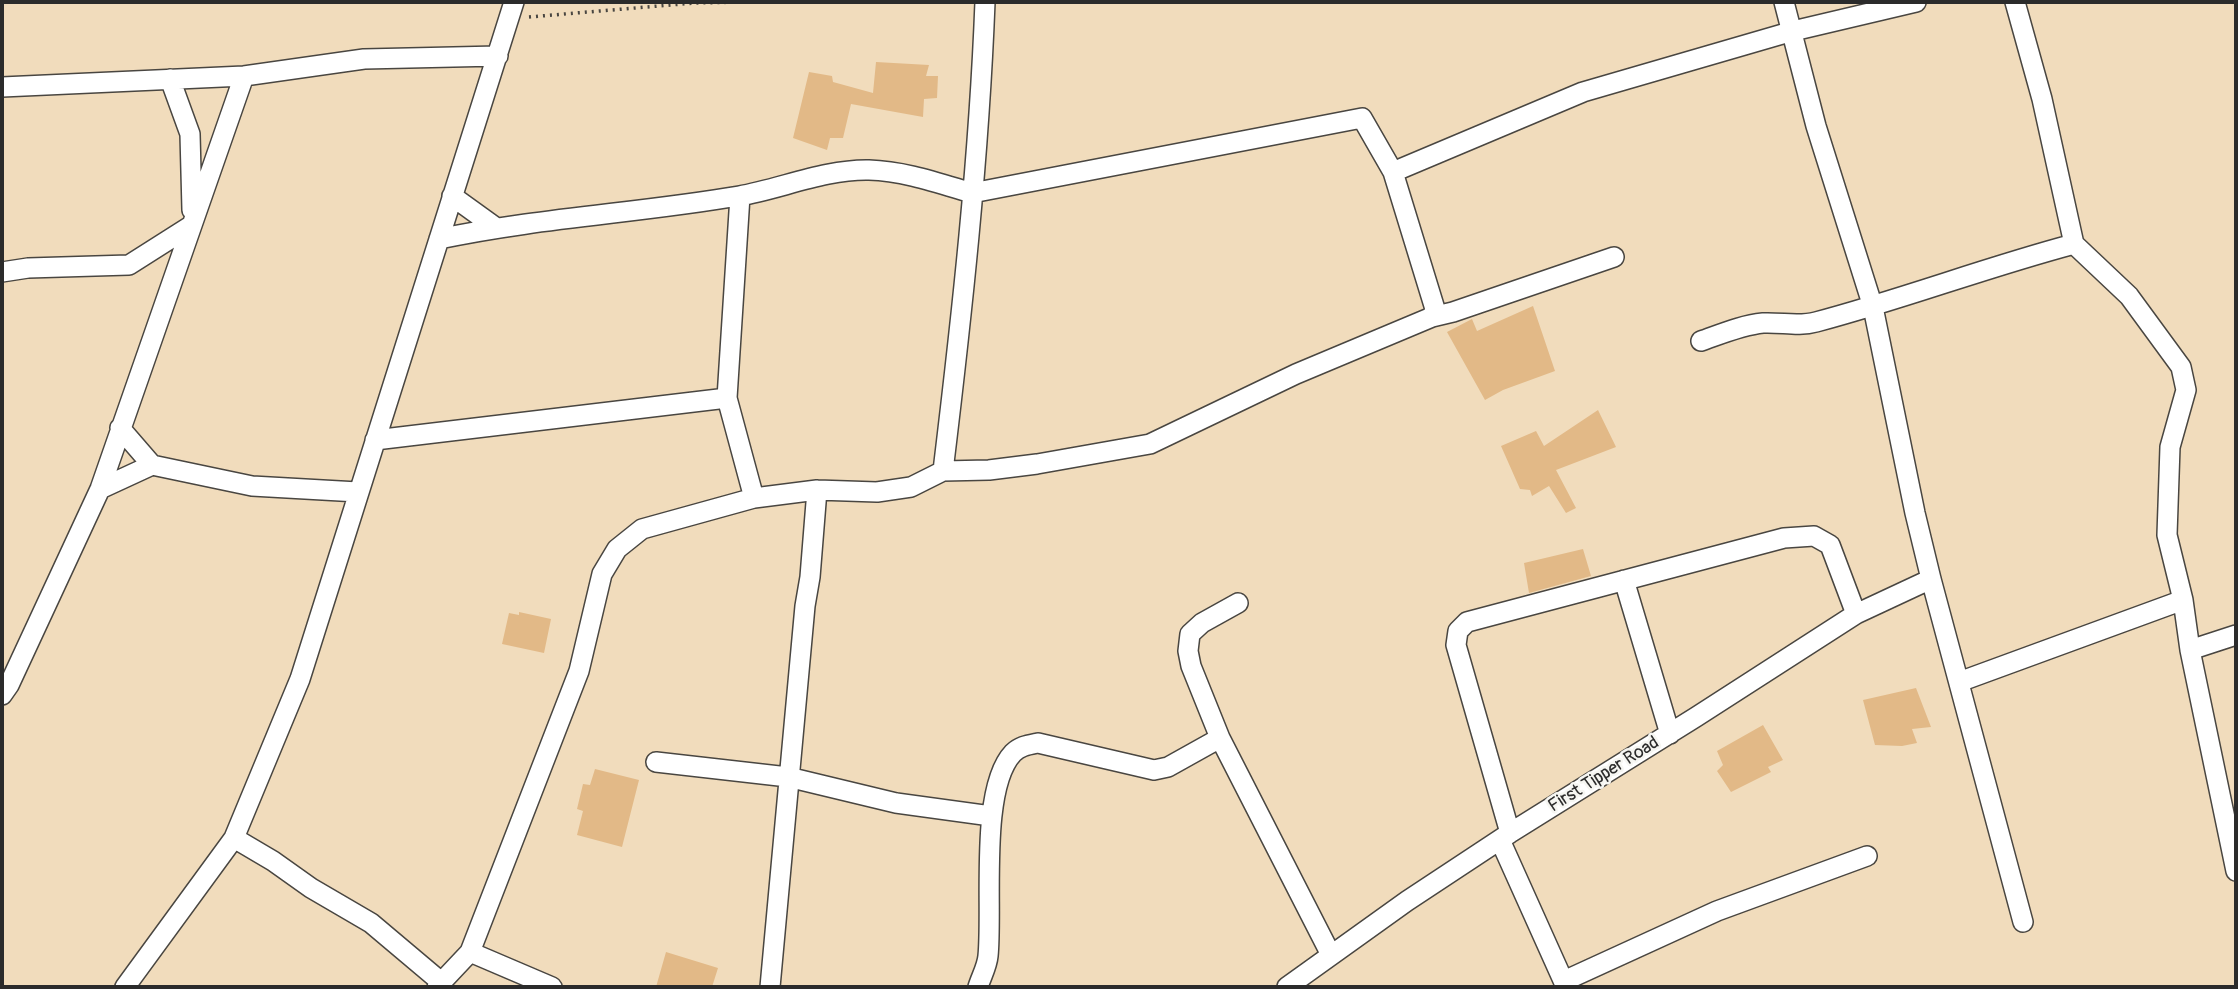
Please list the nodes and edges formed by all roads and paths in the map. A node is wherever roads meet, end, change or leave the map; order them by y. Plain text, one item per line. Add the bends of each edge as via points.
1 (514, 2) edge
2 (744, 2) edge
3 (985, 2) edge
4 (1784, 2) edge
5 (1916, 2) edge
6 (2015, 2) edge
7 (508, 26) junction
8 (1793, 31) junction
9 (498, 56) junction
10 (244, 76) junction
11 (170, 79) junction
12 (2, 87) edge
13 (1393, 172) junction
14 (972, 193) junction
15 (452, 196) junction
16 (740, 196) junction
17 (192, 225) junction
18 (495, 227) junction
19 (439, 239) junction
20 (2074, 244) junction
21 (1614, 257) dead end
22 (2, 272) edge
23 (1873, 307) junction
24 (1432, 317) junction
25 (1701, 341) dead end
26 (727, 398) junction
27 (120, 428) junction
28 (375, 440) junction
29 (152, 466) junction
30 (943, 471) junction
31 (100, 489) junction
32 (817, 490) junction
33 (358, 492) junction
34 (754, 498) junction
35 (1931, 579) junction
36 (1624, 580) junction
37 (2183, 600) junction
38 (1238, 603) dead end
39 (1856, 614) junction
40 (2236, 635) edge
41 (2190, 650) junction
42 (1959, 682) junction
43 (2, 695) edge
44 (1670, 734) junction
45 (1220, 738) junction
46 (656, 762) dead end
47 (788, 777) junction
48 (991, 816) junction
49 (1505, 836) junction
50 (234, 838) junction
51 (1867, 856) dead end
52 (2236, 871) edge
53 (2023, 922) dead end
54 (470, 952) junction
55 (1331, 955) junction
56 (439, 984) edge
57 (1565, 984) edge
58 (125, 987) edge
59 (552, 987) edge
60 (770, 987) edge
61 (978, 987) edge
62 (1287, 987) edge

1 - 7 street
2 - 7 path via 529,17
3 - 14 street
4 - 8 street
5 - 8 street
6 - 20 street
7 - 9 street
8 - 13 street via 1583,92
8 - 23 street via 1816,126
9 - 10 street via 365,59
9 - 15 street
10 - 11 street
10 - 17 street
11 - 12 street
11 - 17 street via 190,134
13 - 14 street via 1362,118
13 - 24 street via 1435,309
14 - 16 street via 909,175 867,170 814,177
14 - 30 street
15 - 18 street
15 - 19 street
16 - 18 street
16 - 26 street
17 - 22 street via 129,265
17 - 27 street
18 - 19 street
19 - 28 street
20 - 23 street
20 - 37 street via 2129,296 2181,367 2186,390 2170,447 2167,535
21 - 24 street
23 - 25 street via 1802,326 1763,323
23 - 35 street
24 - 30 street via 1296,374 1150,444 1037,464
26 - 28 street
26 - 34 street
27 - 29 street
27 - 31 street
28 - 33 street
29 - 31 street
29 - 33 street via 252,486
30 - 32 street via 911,487 888,491
31 - 43 street
32 - 34 street
32 - 47 street
33 - 50 street via 300,679
34 - 54 street via 642,529 617,549 603,574 579,671
35 - 39 street, First Tipper Road
35 - 42 street
36 - 39 street via 1784,538 1814,536 1830,545
36 - 44 street
36 - 49 street via 1467,622 1458,631 1456,645
37 - 41 street
37 - 42 street
38 - 45 street via 1190,634 1191,666
39 - 44 street, First Tipper Road
40 - 41 street
41 - 52 street
42 - 53 street
44 - 49 street, First Tipper Road
45 - 48 street via 1154,770 1038,743 1025,745 1007,761
45 - 55 street
46 - 47 street
47 - 48 street via 896,803
47 - 60 street
48 - 61 street via 988,959
49 - 55 street, First Tipper Road
49 - 57 street
50 - 56 street via 371,923
50 - 58 street
51 - 57 street via 1717,911
54 - 56 street
54 - 59 street
55 - 62 street, First Tipper Road

